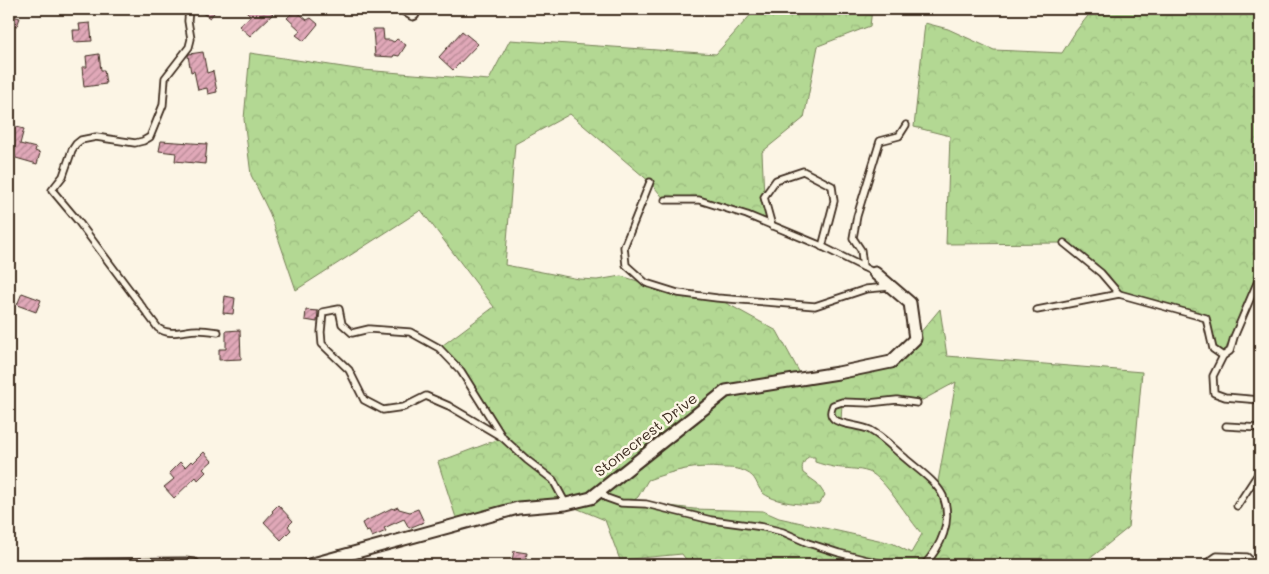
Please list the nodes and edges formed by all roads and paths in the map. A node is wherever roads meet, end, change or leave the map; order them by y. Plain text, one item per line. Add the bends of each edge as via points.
1 (189, 9) edge
2 (906, 124) dead end
3 (650, 182) dead end
4 (665, 200) dead end
5 (772, 226) junction
6 (1064, 242) dead end
7 (822, 247) junction
8 (863, 267) junction
9 (875, 273) joint
10 (1260, 276) edge
11 (892, 287) junction
12 (1119, 294) junction
13 (1037, 310) dead end
14 (218, 332) dead end
15 (1224, 356) junction
16 (1260, 400) edge
17 (917, 403) dead end
18 (1226, 426) dead end
19 (1260, 428) edge
20 (503, 438) junction
21 (1260, 471) edge
22 (600, 491) junction
23 (566, 504) junction
24 (1237, 506) dead end
25 (86, 565) edge
26 (194, 565) edge
27 (309, 565) edge
28 (887, 565) edge
29 (924, 565) edge
30 (1204, 565) edge
31 (1255, 565) edge

1 - 14 lane via 189,47 165,78 162,105 150,137 135,143 93,137 81,140 72,150 63,176 52,190 158,328 171,333
2 - 8 lane via 899,136 880,141 857,216 853,238 861,250
3 - 11 lane via 624,247 626,265 646,283 678,293 815,306 866,289
4 - 5 lane via 699,200
5 - 7 lane
5 - 7 lane via 764,197 776,180 803,172 832,186 834,201
6 - 12 lane via 1101,273
7 - 8 lane
8 - 9 lane
9 - 11 street, Stonecrest Drive
10 - 15 lane via 1230,351
11 - 22 street, Stonecrest Drive via 910,303 915,339 891,362 726,391
12 - 13 lane
12 - 15 lane via 1206,318 1213,349
15 - 16 lane via 1213,376 1214,393 1226,398
17 - 29 lane via 897,400 842,402 833,405 831,416 878,435 927,477 943,496 946,530 934,554
18 - 19 lane
20 - 20 lane via 461,371 439,348 410,332 369,329 352,333 342,324 339,309 323,312 322,344 349,370 364,400 383,410 404,407 426,396
20 - 23 lane via 553,480
21 - 24 lane
22 - 23 street, Stonecrest Drive via 591,498
22 - 28 lane via 607,498 621,503 646,504 702,518 763,527 839,553
23 - 27 street, Stonecrest Drive via 518,508
25 - 26 street
30 - 31 lane via 1218,556 1247,557

